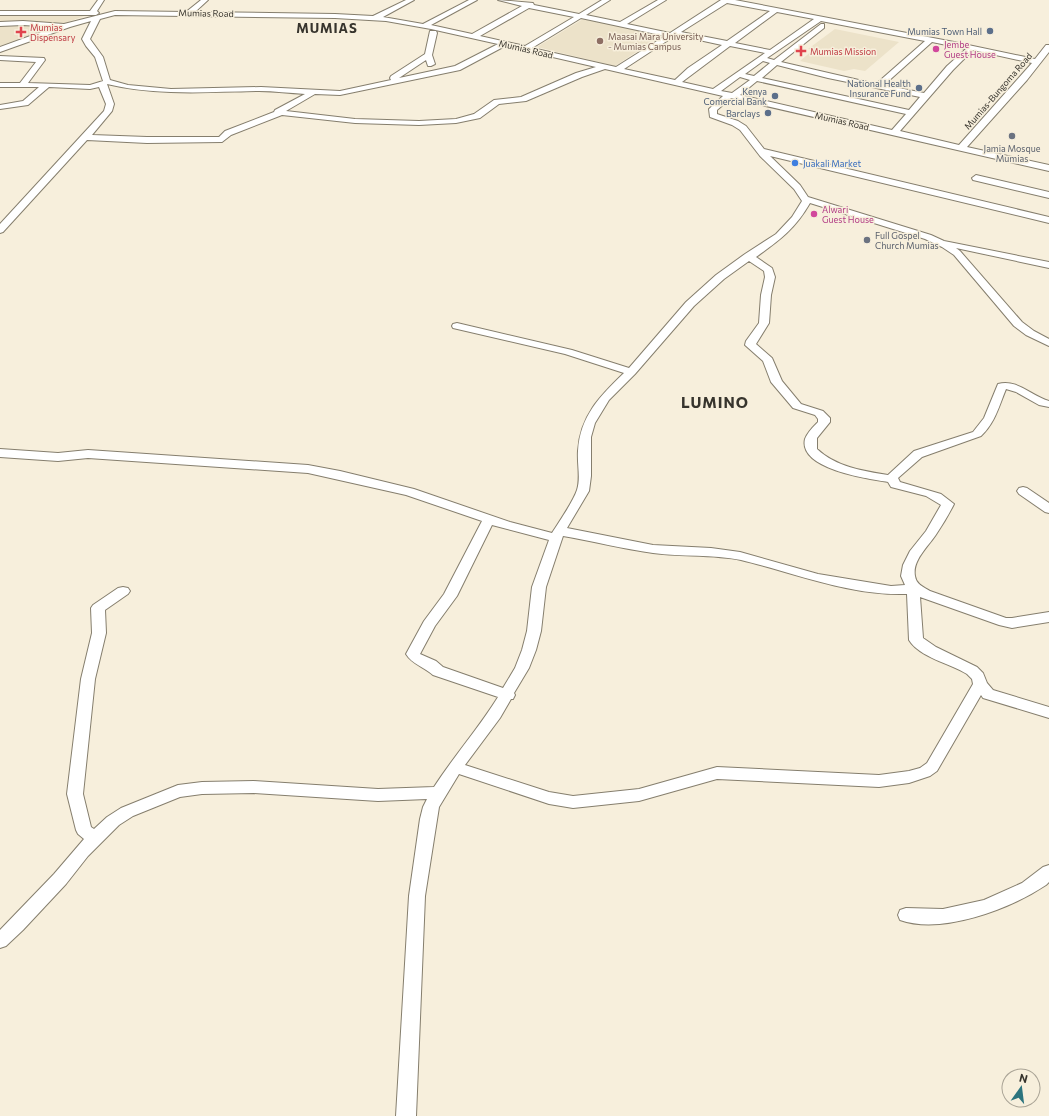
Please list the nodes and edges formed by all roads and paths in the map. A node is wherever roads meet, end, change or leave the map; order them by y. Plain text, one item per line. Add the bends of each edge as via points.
1 (101, 0) edge
2 (205, 0) edge
3 (411, 0) edge
4 (474, 0) edge
5 (500, 0) edge
6 (539, 0) edge
7 (608, 0) edge
8 (663, 0) edge
9 (725, 0) edge
10 (528, 6) junction
11 (775, 6) junction
12 (0, 13) edge
13 (188, 13) junction
14 (94, 15) junction
15 (580, 16) junction
16 (375, 18) junction
17 (820, 18) junction
18 (829, 20) junction
19 (0, 24) edge
20 (622, 24) junction
21 (67, 25) junction
22 (429, 29) junction
23 (674, 34) junction
24 (474, 37) junction
25 (930, 40) junction
26 (504, 44) junction
27 (728, 44) junction
28 (1049, 46) edge
29 (495, 48) junction
30 (971, 48) junction
31 (525, 49) junction
32 (0, 50) edge
33 (772, 52) junction
34 (428, 55) junction
35 (0, 58) edge
36 (762, 59) junction
37 (1038, 62) junction
38 (776, 63) junction
39 (604, 67) junction
40 (617, 70) junction
41 (428, 74) junction
42 (739, 75) junction
43 (754, 78) junction
44 (104, 83) junction
45 (388, 83) junction
46 (676, 83) junction
47 (0, 85) edge
48 (22, 85) junction
49 (47, 85) junction
50 (878, 86) junction
51 (715, 91) junction
52 (313, 92) junction
53 (731, 95) junction
54 (925, 96) junction
55 (0, 107) edge
56 (280, 113) junction
57 (912, 113) junction
58 (894, 133) junction
59 (86, 137) junction
60 (961, 148) junction
61 (761, 151) junction
62 (1049, 168) edge
63 (976, 178) dead end
64 (1049, 195) edge
65 (807, 199) junction
66 (1049, 220) edge
67 (0, 230) edge
68 (940, 242) junction
69 (748, 256) junction
70 (1049, 265) edge
71 (457, 326) dead end
72 (1049, 343) edge
73 (631, 372) junction
74 (1049, 404) edge
75 (0, 453) edge
76 (892, 479) junction
77 (1023, 491) dead end
78 (1049, 509) edge
79 (489, 519) junction
80 (558, 535) junction
81 (913, 588) junction
82 (123, 591) dead end
83 (1049, 617) edge
84 (980, 684) junction
85 (508, 695) junction
86 (1049, 713) edge
87 (455, 767) junction
88 (439, 793) junction
89 (94, 838) junction
90 (1049, 872) edge
91 (906, 915) dead end
92 (0, 941) edge
93 (406, 1116) edge

1 - 14 street
2 - 13 street
3 - 16 street
4 - 22 street
5 - 10 street
6 - 10 street
7 - 15 street
8 - 20 street
9 - 11 street via 766,8
9 - 23 street
10 - 15 street
10 - 24 street
11 - 17 street
11 - 27 street
12 - 14 street
13 - 14 street, Mumias Road
13 - 16 street, Mumias Road
14 - 21 street, Mumias Road
14 - 44 street via 86,39 89,47 98,55
15 - 20 street
15 - 31 street
16 - 22 street, Mumias Road via 400,21
17 - 18 street
17 - 33 street
18 - 25 street
18 - 38 street
19 - 21 street
20 - 23 street
21 - 32 street, Mumias Road
22 - 24 street, Mumias Road
22 - 29 street
22 - 34 street
23 - 27 street
23 - 40 street
24 - 26 street, Mumias Road
25 - 30 street
25 - 50 street
26 - 29 street
26 - 31 street, Mumias Road
27 - 33 street
27 - 46 street
28 - 37 street, Mumias-Bungoma Road
29 - 41 street via 456,68
30 - 37 street
30 - 54 street
31 - 39 street, Mumias Road
33 - 36 street
34 - 41 street via 432,69
34 - 45 street
35 - 48 street via 41,60
36 - 38 street
36 - 42 street
37 - 60 street, Mumias-Bungoma Road
38 - 43 street
38 - 50 street
39 - 40 street, Mumias Road
39 - 56 street via 523,99 497,102 477,116 456,121 418,123
40 - 46 street, Mumias Road
41 - 45 street
42 - 43 street
42 - 51 street
43 - 53 street
43 - 57 street
44 - 49 street via 90,87
44 - 52 street via 171,92 262,89
44 - 59 street via 109,108
45 - 52 street via 340,93
46 - 51 street, Mumias Road
47 - 48 street
48 - 49 street
49 - 55 street via 25,103
50 - 54 street
51 - 53 street, Mumias Road
52 - 56 street via 281,109 278,112
53 - 58 street, Mumias Road
53 - 61 street via 713,109 712,114 741,126
54 - 57 street
56 - 59 street via 228,133 222,139 214,140
57 - 58 street
58 - 60 street, Mumias Road
59 - 67 street
60 - 62 street, Mumias Road
61 - 65 street
61 - 66 street
63 - 64 street
65 - 68 street
65 - 69 street via 796,219 779,236
68 - 70 street
68 - 72 street via 957,253 1018,324
69 - 73 street via 690,304
69 - 76 street via 766,267 770,277 764,323 750,341 750,345 768,360 777,382 797,406 819,413 824,418 824,422 810,438 811,450 833,465 857,473
71 - 73 street via 562,350
73 - 80 street via 605,398 590,424 584,446 583,491
74 - 76 street via 1038,402 1015,388 1002,386 989,420 982,430 918,454 898,470
75 - 79 street via 58,457 88,454 308,469 410,492
76 - 81 street via 895,484 906,489 930,494 948,504 936,526 912,557 908,576
77 - 78 street
79 - 80 street
79 - 85 street via 450,596 429,624 413,654 438,671
80 - 81 street via 653,549 740,556 818,578 891,590
80 - 85 street via 539,587 529,650
81 - 83 street via 1004,622
81 - 84 street via 917,642 928,651 958,662 975,673 980,678
82 - 89 street via 98,608 99,633 88,679 75,794 84,830
84 - 86 street via 988,694
84 - 87 street via 932,767 908,777 879,781 718,772 639,795 573,802 549,798
85 - 87 street
87 - 88 street
88 - 89 street via 378,795 254,787 178,791 127,812
88 - 93 street via 428,819 417,896
89 - 92 street via 60,879
90 - 91 street via 1026,890 1000,902 944,916

